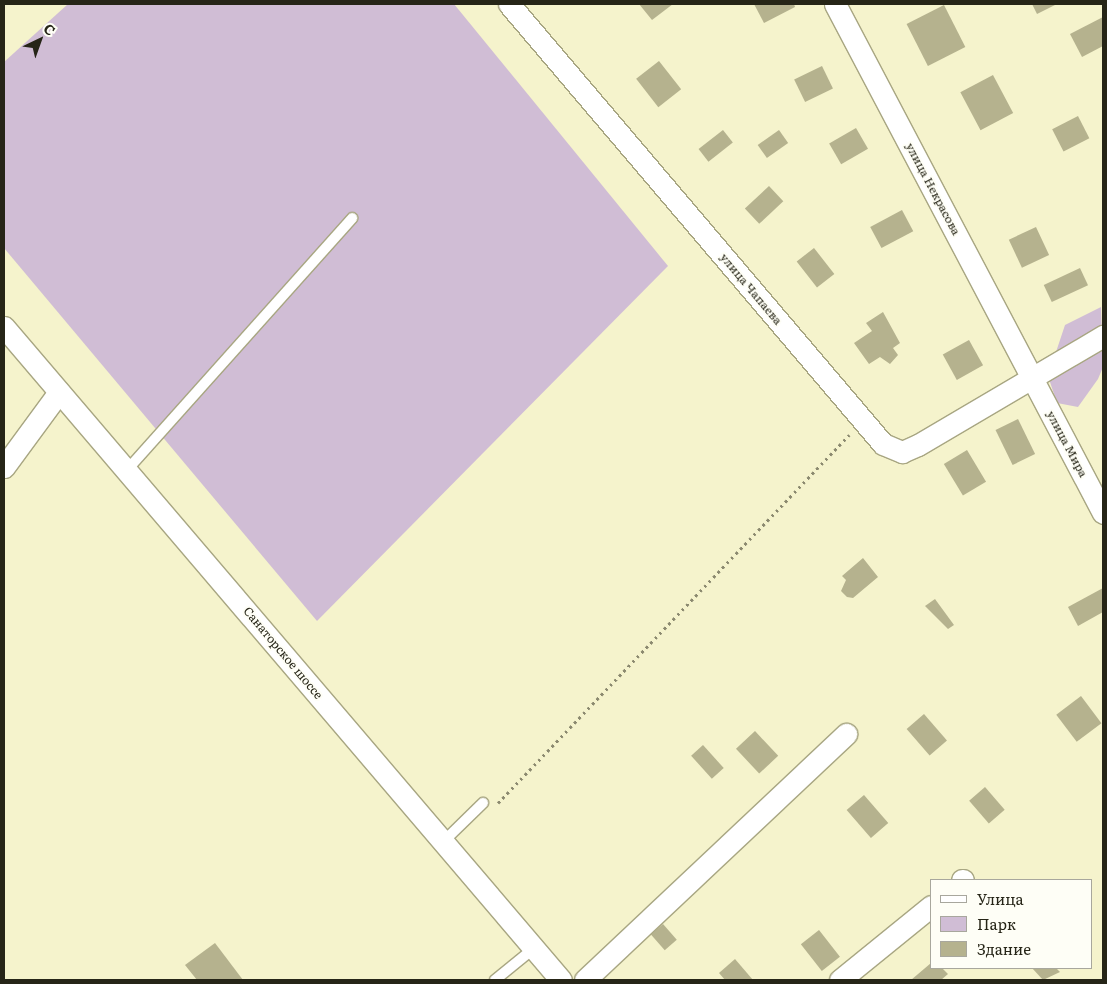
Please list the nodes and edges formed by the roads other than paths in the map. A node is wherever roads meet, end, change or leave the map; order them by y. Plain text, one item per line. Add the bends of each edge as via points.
1 (509, 4) edge
2 (835, 4) edge
3 (352, 218) dead end
4 (4, 326) edge
5 (1103, 336) edge
6 (1030, 375) junction
7 (59, 392) junction
8 (4, 467) edge
9 (127, 470) junction
10 (1103, 513) edge
11 (846, 734) dead end
12 (482, 803) dead end
13 (443, 842) junction
14 (930, 907) edge
15 (533, 949) junction
16 (495, 980) edge
17 (561, 980) edge
18 (585, 980) edge
19 (840, 980) edge

1 - 6 street, улица Чапаева via 883,444 902,452
2 - 6 street, улица Некрасова
3 - 9 lane
4 - 7 street, Санаторское шоссе
5 - 6 street
6 - 10 street, улица Мира
7 - 8 street
7 - 9 street, Санаторское шоссе
9 - 13 street, Санаторское шоссе
11 - 18 street
12 - 13 lane
13 - 15 street, Санаторское шоссе
14 - 19 street
15 - 16 lane
15 - 17 street, Санаторское шоссе

